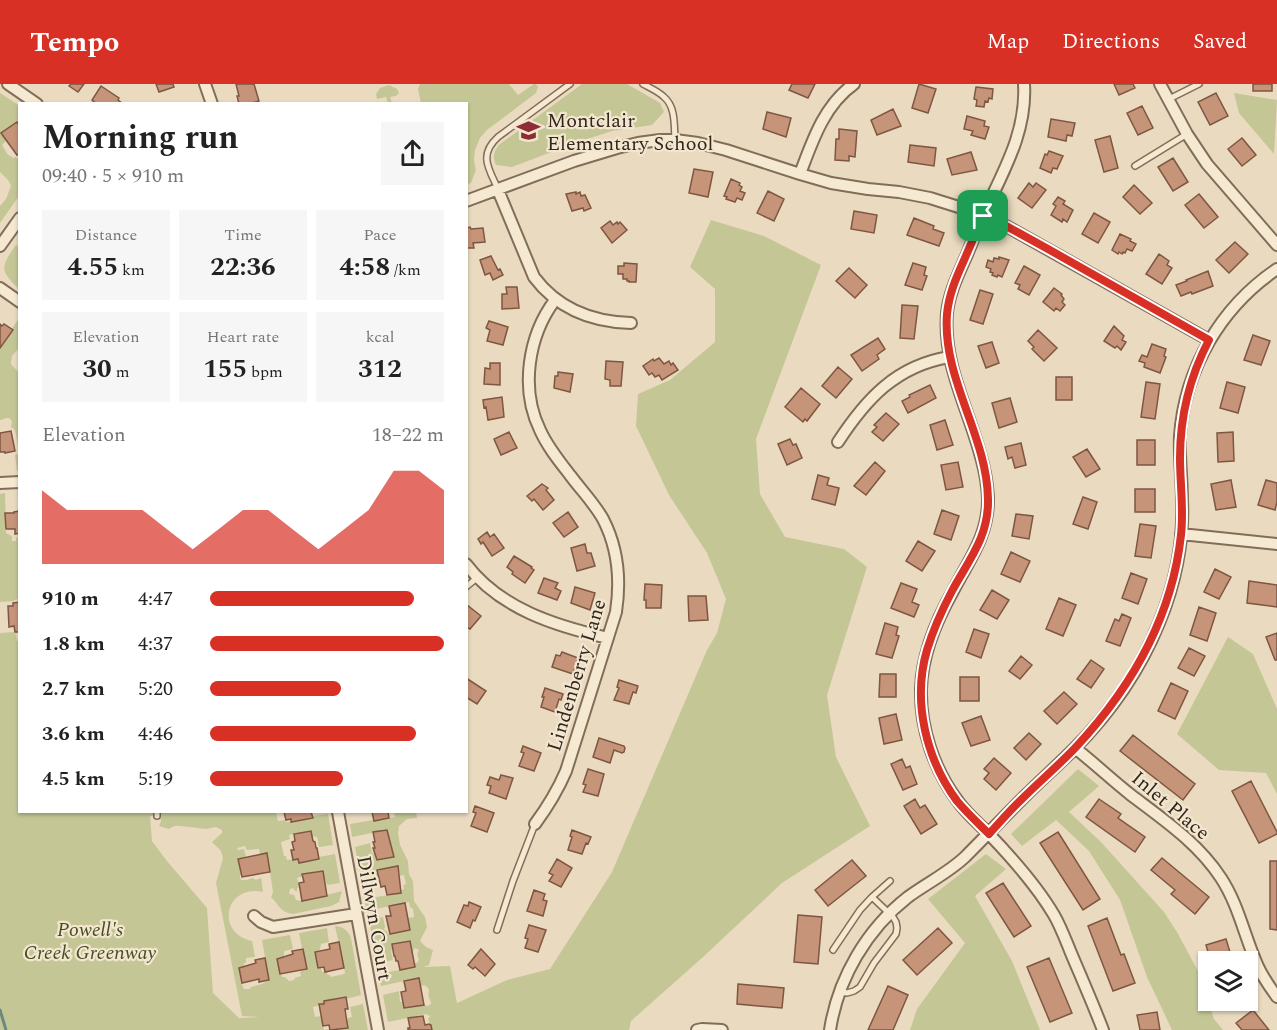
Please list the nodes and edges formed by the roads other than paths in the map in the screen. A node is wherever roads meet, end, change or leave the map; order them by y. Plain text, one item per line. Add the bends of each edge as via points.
1 (8, 84) edge
2 (206, 84) edge
3 (570, 84) edge
4 (643, 84) edge
5 (854, 84) edge
6 (1024, 84) edge
7 (1160, 84) edge
8 (1199, 84) edge
9 (1167, 100) junction
10 (34, 102) edge
11 (211, 102) edge
12 (1187, 134) junction
13 (675, 140) junction
14 (1135, 166) dead end
15 (800, 174) junction
16 (498, 190) junction
17 (468, 200) edge
18 (983, 216) junction
19 (18, 221) edge
20 (1277, 245) edge
21 (0, 246) edge
22 (1277, 269) edge
23 (0, 288) edge
24 (555, 300) junction
25 (18, 301) edge
26 (631, 323) dead end
27 (1209, 340) junction
28 (949, 357) junction
29 (838, 442) dead end
30 (18, 482) edge
31 (0, 483) edge
32 (1181, 534) junction
33 (1277, 544) edge
34 (468, 566) edge
35 (478, 577) junction
36 (468, 585) edge
37 (608, 638) junction
38 (1075, 748) junction
39 (338, 813) edge
40 (535, 824) joint
41 (989, 834) junction
42 (890, 881) dead end
43 (872, 897) junction
44 (356, 914) junction
45 (889, 914) junction
46 (254, 916) dead end
47 (497, 930) dead end
48 (833, 950) dead end
49 (840, 992) junction
50 (1277, 997) edge
51 (378, 1030) edge
52 (697, 1030) edge
53 (722, 1030) edge
54 (830, 1030) edge
55 (1103, 1030) edge

1 - 10 street
2 - 11 street
3 - 16 lane via 491,144 486,161
4 - 13 lane via 665,97 671,106
5 - 15 street via 824,118
6 - 18 street via 1021,125 1013,152
7 - 9 street
8 - 9 lane
9 - 12 street
12 - 14 lane
12 - 20 street via 1207,164
13 - 15 street via 726,150
13 - 16 street via 617,148
15 - 18 street via 831,183 930,198
16 - 17 street
16 - 24 street via 534,277
18 - 27 street
18 - 28 street via 950,296
19 - 21 street
22 - 27 street via 1250,290
23 - 25 street
24 - 26 street via 586,316
24 - 37 street, Lindenberry Lane via 533,343 530,398 544,437 603,519 612,540 619,594
27 - 32 street via 1192,378 1180,435
28 - 29 street via 921,364 893,379 866,405
28 - 41 street via 984,467 987,518 979,544 942,611 930,643 923,667 921,704 936,764 958,801
30 - 31 street
32 - 33 street
32 - 38 street via 1169,594 1148,649 1114,702
34 - 35 street
35 - 36 lane
35 - 37 street via 503,599 524,610
37 - 40 street, Lindenberry Lane via 566,771
38 - 41 street
38 - 50 street, Inlet Place via 1201,853 1231,896 1257,964
39 - 44 street, Dillwyn Court
40 - 47 lane, Lindenberry Lane
41 - 45 street
41 - 55 street via 1017,864 1055,916
42 - 43 lane
43 - 45 lane
43 - 48 lane
44 - 46 street via 273,927
44 - 51 street, Dillwyn Court
45 - 49 street via 861,949
45 - 49 lane via 896,922 896,934 860,987
49 - 54 street
52 - 53 street

